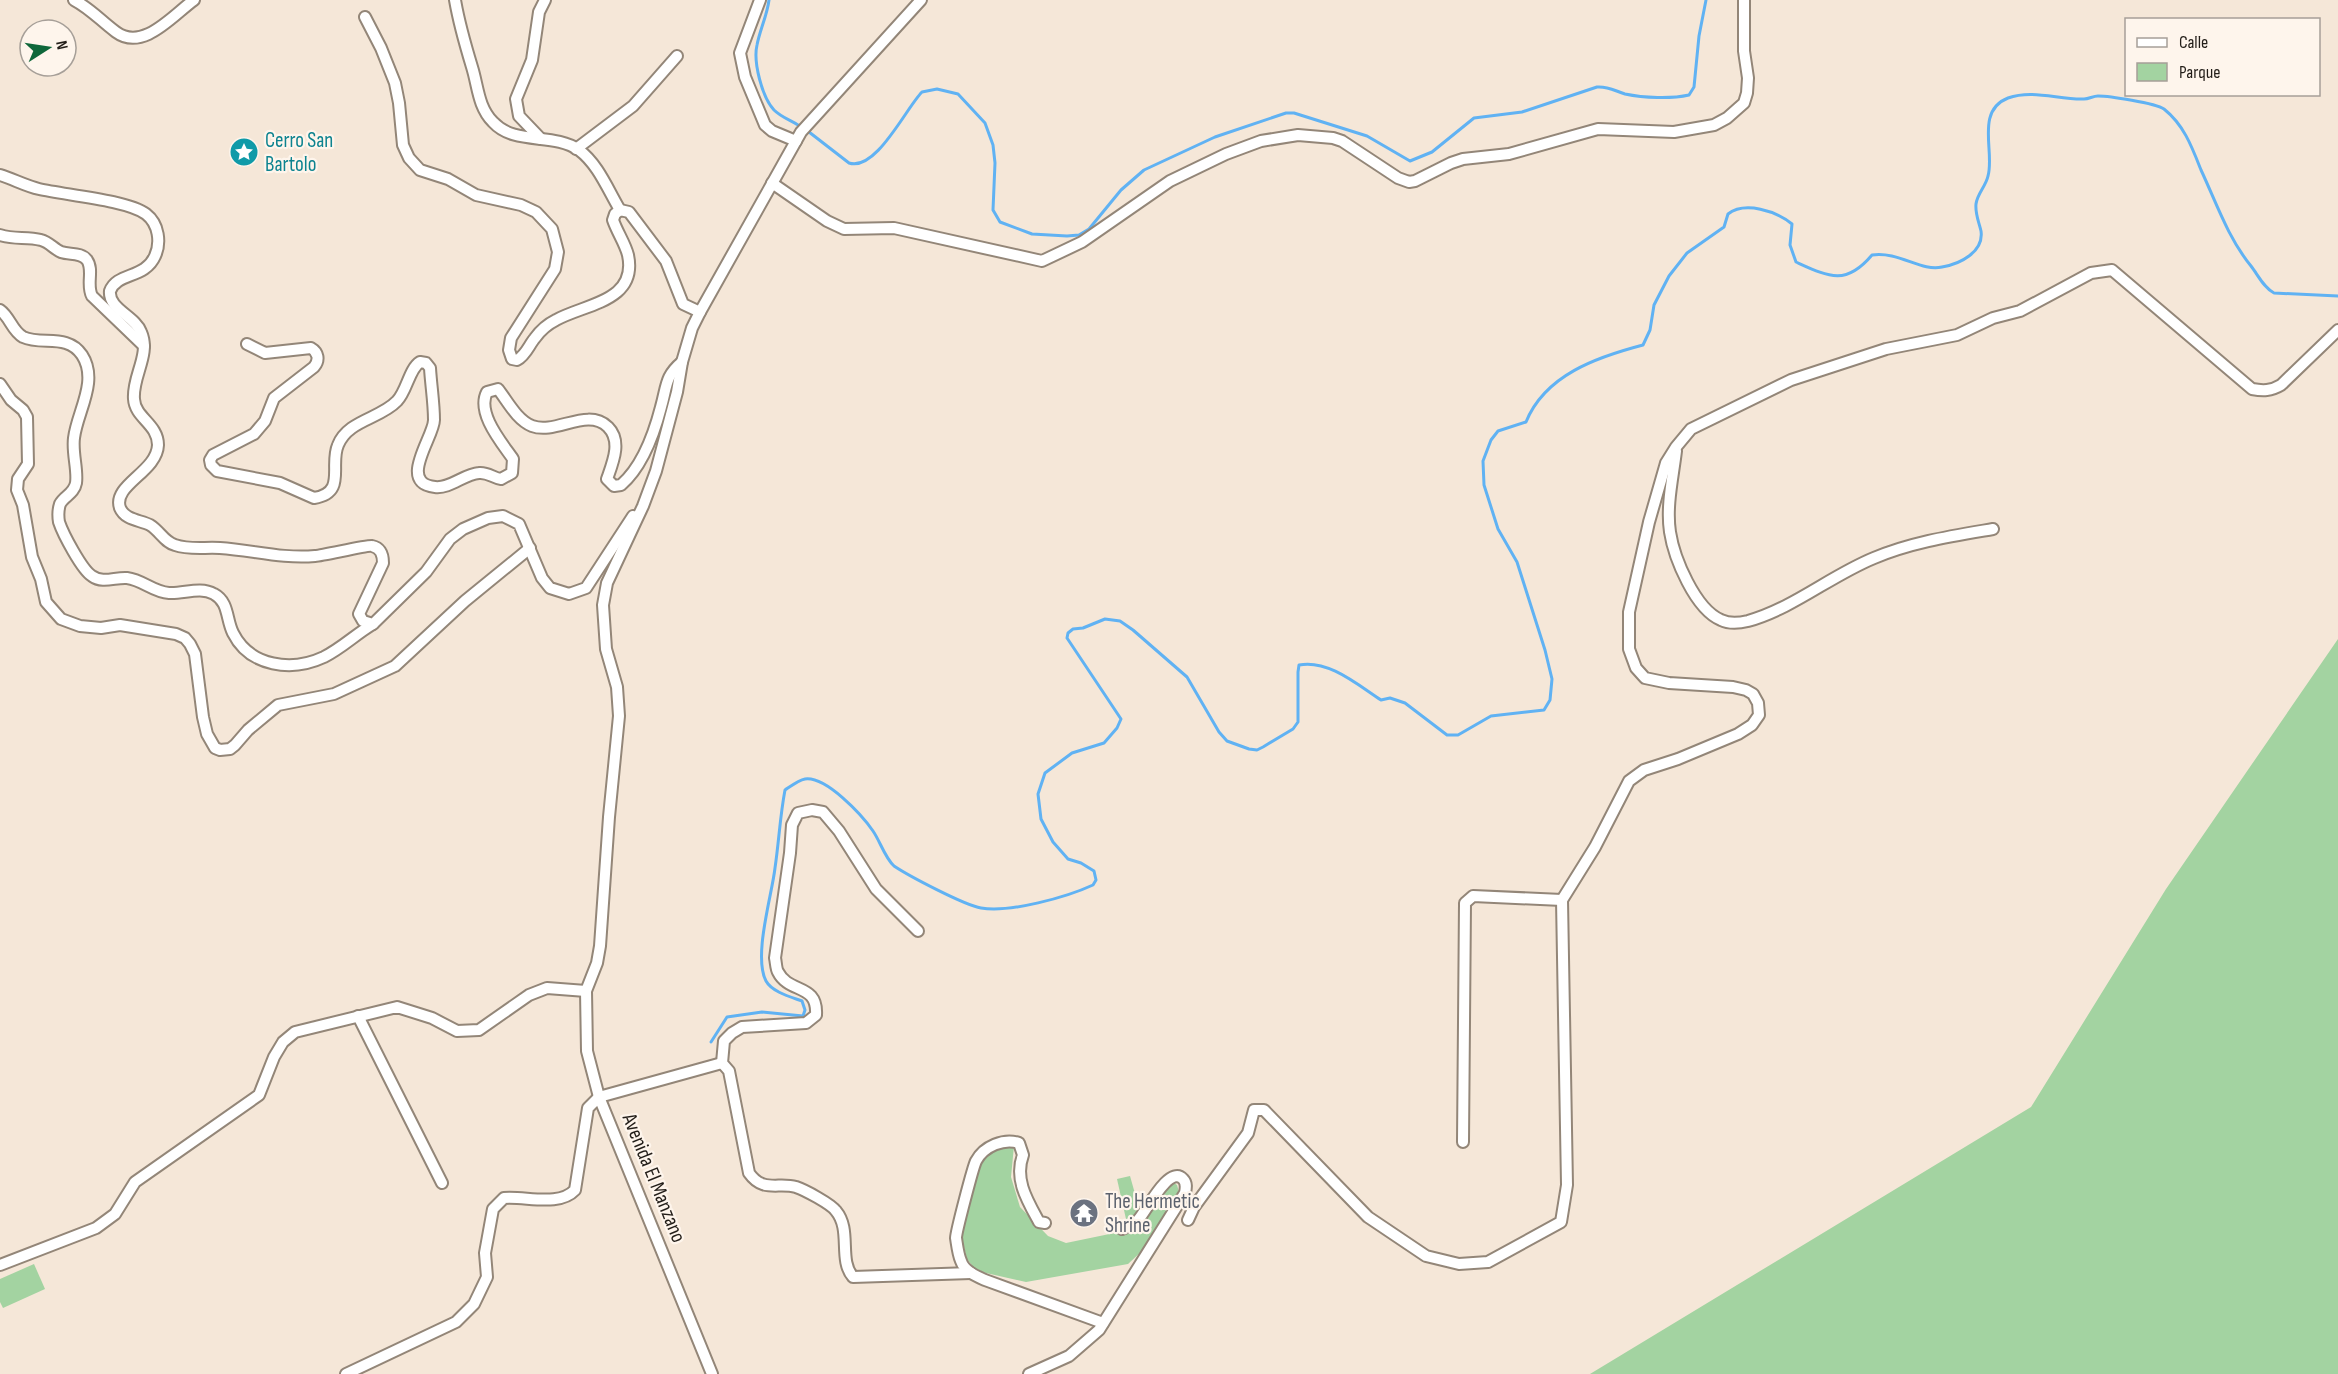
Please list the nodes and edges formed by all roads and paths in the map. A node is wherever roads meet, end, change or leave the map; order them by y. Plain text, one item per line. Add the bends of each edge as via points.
1 (74, 0) edge
2 (194, 0) edge
3 (455, 0) edge
4 (545, 0) edge
5 (760, 0) edge
6 (921, 0) edge
7 (1744, 0) edge
8 (365, 17) dead end
9 (677, 56) dead end
10 (542, 139) junction
11 (796, 141) junction
12 (576, 149) junction
13 (0, 175) edge
14 (772, 183) junction
15 (620, 210) junction
16 (0, 235) edge
17 (0, 310) edge
18 (700, 312) junction
19 (2338, 330) edge
20 (248, 344) dead end
21 (144, 346) junction
22 (682, 362) junction
23 (0, 384) edge
24 (1676, 447) junction
25 (643, 506) junction
26 (1993, 529) dead end
27 (530, 548) junction
28 (373, 624) junction
29 (1562, 900) junction
30 (918, 931) dead end
31 (586, 991) junction
32 (358, 1016) junction
33 (722, 1063) junction
34 (599, 1097) junction
35 (1463, 1142) dead end
36 (442, 1183) dead end
37 (1188, 1220) dead end
38 (1045, 1223) dead end
39 (1122, 1229) dead end
40 (0, 1265) edge
41 (971, 1273) junction
42 (1103, 1323) junction
43 (346, 1374) edge
44 (712, 1374) edge
45 (1029, 1374) edge

1 - 2 street via 90,8 119,34 136,38 152,33
3 - 10 street via 460,31 488,116 509,134
4 - 10 street via 539,12 532,60 516,99 519,116
5 - 11 street via 741,44 740,62 765,124
6 - 11 street
7 - 14 street via 1747,93 1737,111 1714,125 1674,132 1598,129 1509,154 1463,159 1408,182 1342,141 1313,135 1261,141 1170,181 1082,242 1042,261 894,228 844,229
8 - 15 street via 394,83 403,145 409,158 420,170 448,179 476,195 536,212 555,236 555,269 511,338 512,358 522,357 535,338 557,319 610,298 621,288 629,266 627,250 613,220
9 - 12 street via 633,106
10 - 12 street
11 - 14 street
12 - 15 street via 590,159
13 - 21 street via 36,188 105,200 149,217 159,241 154,259 141,273 114,283 109,295 138,326
14 - 18 street
15 - 18 street via 631,215 666,261 683,304
16 - 21 street via 41,240 60,251 86,258 92,296
17 - 28 street via 23,337 66,343 80,352 86,364 85,402 74,437 75,485 60,505 58,518 89,574 105,580 134,579 165,593 201,590 214,594 223,603 241,645 274,664 304,663 323,657
18 - 22 street
19 - 24 street via 2282,385 2274,390 2252,389 2107,269 2091,273 2020,311 1957,335 1886,349 1791,380 1691,429
20 - 22 street via 265,353 311,348 318,360 274,398 269,414 254,434 213,455 211,465 217,471 280,483 314,498 328,493 334,485 334,456 342,437 397,401 416,366 424,362 430,368 434,420 417,465 418,475 425,483 442,487 479,473 501,478 512,472 513,459 494,434 485,403 487,392 498,389 521,420 532,426 550,428 589,419 607,426 616,447 608,479 614,486 621,485 640,462 652,437 668,376
21 - 28 street via 134,401 156,433 158,447 150,466 122,492 120,506 124,513 151,526 172,545 185,547 297,557 329,555 367,545 375,547 383,556 383,563 359,614 363,621
22 - 25 street via 656,471
23 - 27 street via 27,417 28,464 18,479 17,490 46,602 61,619 80,626 120,625 185,638 195,654 207,734 220,750 235,745 278,705 334,694 395,666
24 - 26 street via 1669,512 1674,552 1697,598 1711,613 1732,623 1768,614 1802,599 1872,558 1932,539
24 - 29 street via 1666,464 1649,522 1629,612 1629,649 1636,668 1645,678 1746,690 1753,694 1759,715 1738,734 1644,770 1629,781
25 - 27 street via 581,591 569,594 550,588
25 - 31 street via 607,583 603,605 606,649 617,687 619,717 600,946
27 - 28 street via 519,524 508,517 493,516 463,529
29 - 35 street via 1473,896 1465,903
29 - 37 street via 1568,1185 1561,1222 1488,1262 1459,1264 1426,1256 1368,1217 1264,1110 1254,1110 1248,1133
30 - 33 street via 876,889 823,812 798,813 792,825 775,958 778,974 812,995 817,1003 816,1015 806,1023 742,1027 724,1041
31 - 32 street via 547,988 529,995 479,1030 457,1031 397,1007
31 - 34 street, Avenida El Manzano via 587,1051
32 - 36 street
32 - 40 street via 295,1032 274,1057 259,1095 135,1182 115,1214 96,1228
33 - 34 street
33 - 41 street via 729,1071 749,1173 755,1182 795,1187 836,1210 844,1226 847,1271 853,1277
34 - 43 street via 588,1108 575,1190 569,1197 504,1198 494,1209 485,1253 487,1277 474,1304 456,1322
34 - 44 street, Avenida El Manzano
38 - 41 street via 1039,1222 1020,1182 1023,1155 1019,1143 1000,1142 987,1150 976,1161 956,1236 961,1262
39 - 42 street via 1137,1222 1165,1181 1174,1177 1184,1180 1185,1193
41 - 42 street
42 - 45 street via 1069,1356

